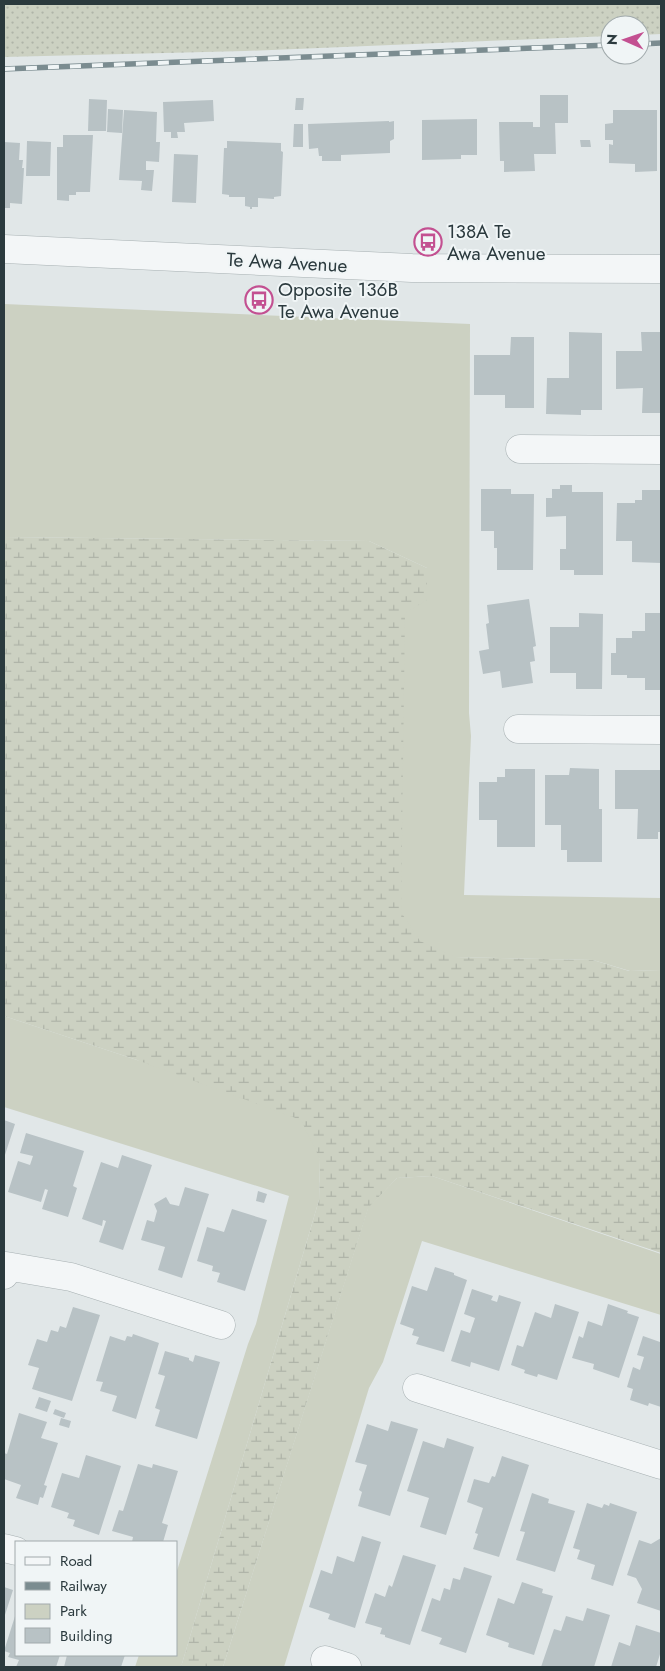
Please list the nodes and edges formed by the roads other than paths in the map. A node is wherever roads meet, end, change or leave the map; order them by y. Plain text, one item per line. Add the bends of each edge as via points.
1 (4, 249) edge
2 (661, 268) edge
3 (520, 449) dead end
4 (661, 450) edge
5 (518, 729) dead end
6 (661, 730) edge
7 (5, 1270) edge
8 (221, 1325) dead end
9 (416, 1388) dead end
10 (661, 1465) edge

1 - 2 street, Te Awa Avenue via 412,268
3 - 4 street
5 - 6 street
7 - 8 street via 71,1276
9 - 10 street

